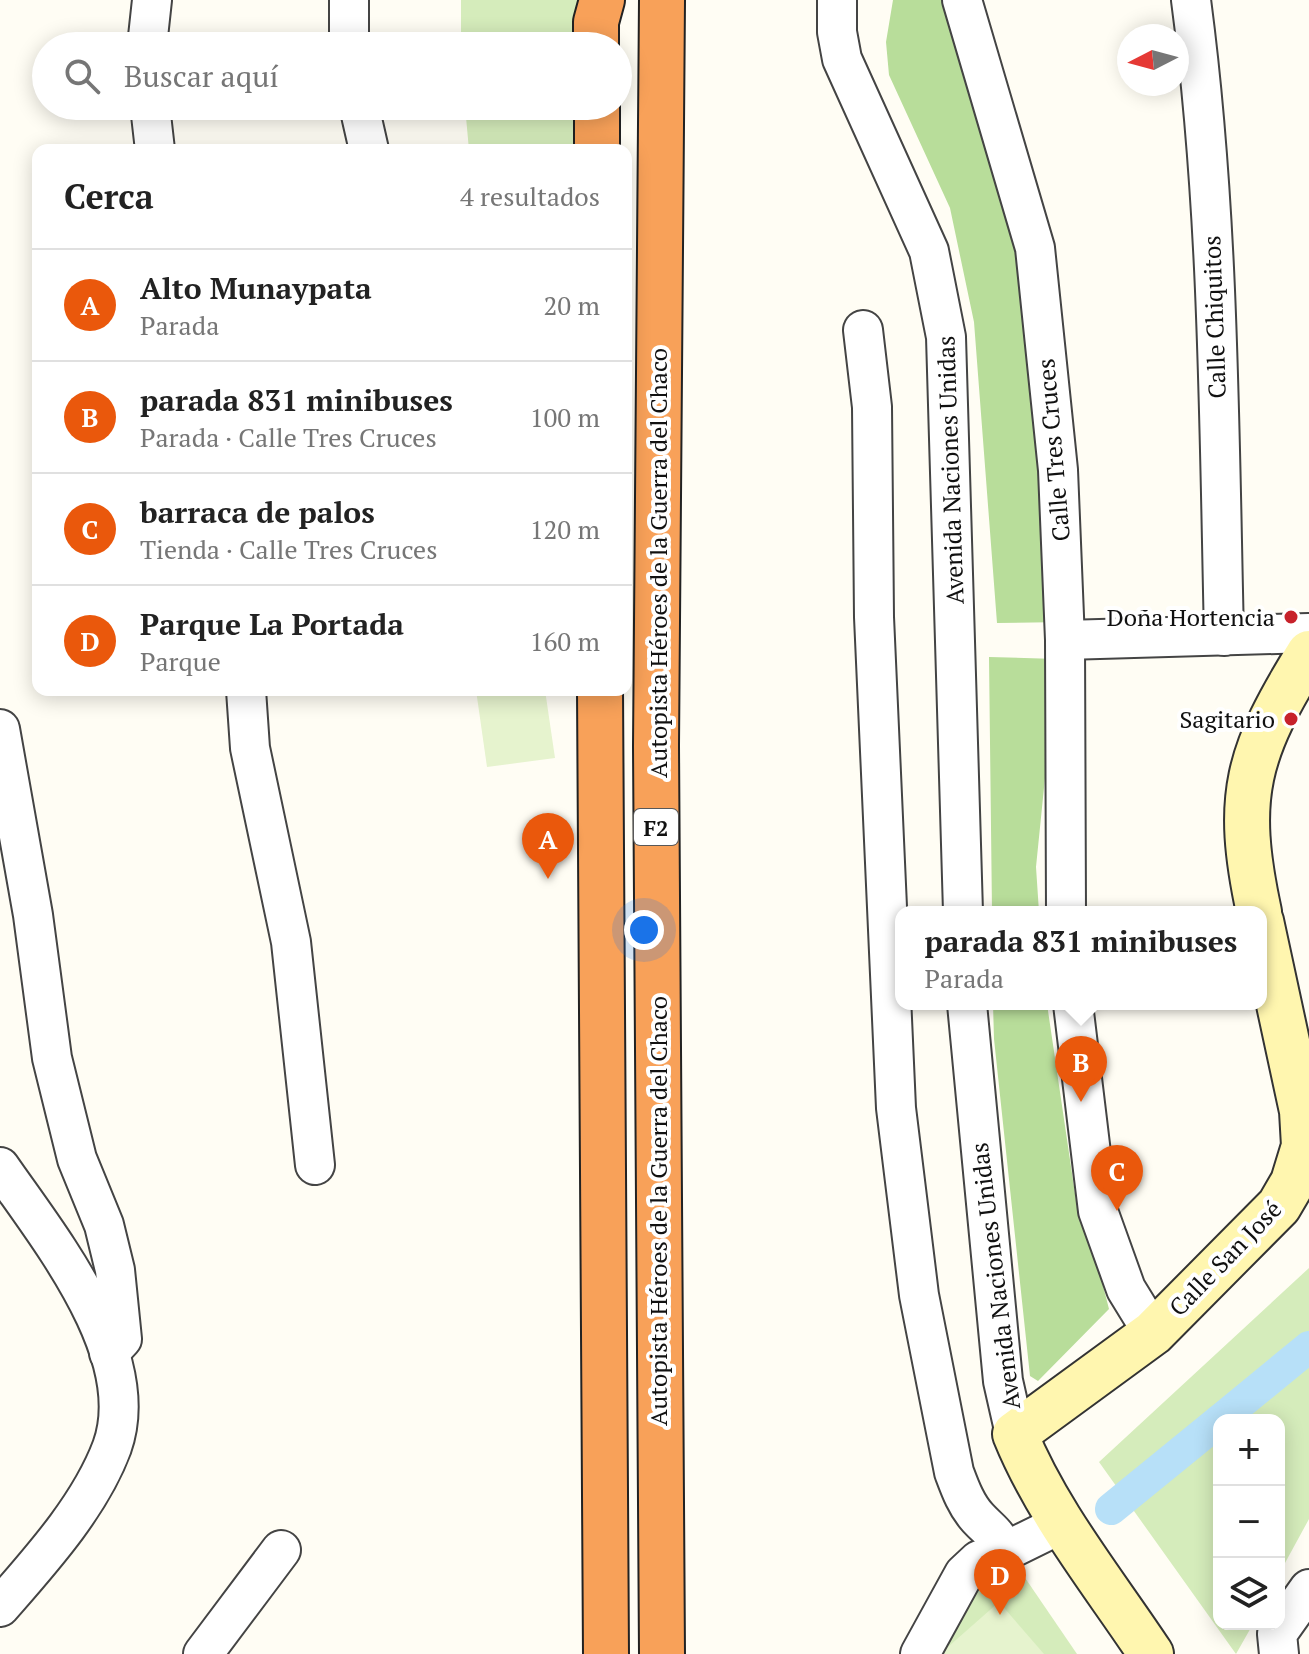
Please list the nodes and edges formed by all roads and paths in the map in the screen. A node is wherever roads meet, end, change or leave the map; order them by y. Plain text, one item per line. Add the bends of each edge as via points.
1 (152, 0) edge
2 (349, 0) edge
3 (602, 0) edge
4 (662, 0) edge
5 (837, 0) edge
6 (962, 0) edge
7 (1191, 0) edge
8 (149, 32) edge
9 (349, 32) edge
10 (596, 32) edge
11 (152, 120) edge
12 (362, 120) edge
13 (597, 120) edge
14 (154, 144) edge
15 (368, 144) edge
16 (597, 144) edge
17 (863, 330) dead end
18 (1309, 633) edge
19 (1224, 636) junction
20 (1065, 640) junction
21 (1309, 653) edge
22 (246, 696) edge
23 (600, 696) edge
24 (0, 729) edge
25 (963, 906) edge
26 (1066, 906) edge
27 (1258, 906) edge
28 (1267, 949) edge
29 (968, 1010) edge
30 (1074, 1010) edge
31 (315, 1165) dead end
32 (0, 1167) edge
33 (1301, 1176) edge
34 (1153, 1333) junction
35 (109, 1353) junction
36 (1015, 1434) junction
37 (1063, 1523) junction
38 (281, 1550) dead end
39 (1004, 1552) junction
40 (16, 1577) edge
41 (1309, 1589) edge
42 (0, 1607) edge
43 (203, 1654) edge
44 (606, 1654) edge
45 (662, 1654) edge
46 (920, 1654) edge
47 (1151, 1654) edge
48 (1279, 1654) edge

1 - 8 street
2 - 9 street
3 - 10 highway
4 - 45 highway, Autopista Héroes de la Guerra del Chaco / F2 via 656,746
5 - 25 street, Avenida Naciones Unidas via 842,59 929,251 946,337
6 - 20 street, Calle Tres Cruces via 1035,248 1058,470
7 - 19 street, Calle Chiquitos via 1204,94
11 - 14 street
12 - 15 street
13 - 16 highway
17 - 39 street via 872,407 874,617 898,1124 919,1295 954,1472 964,1499 997,1534
18 - 19 street
19 - 20 street
20 - 26 street, Calle Tres Cruces
21 - 27 street via 1277,705 1251,766 1247,856
22 - 31 street via 250,748 291,942
23 - 44 highway, F2
24 - 35 street via 52,1058 77,1159 104,1225 115,1270 122,1339
28 - 33 street, Calle San José via 1302,1111
29 - 36 street, Avenida Naciones Unidas via 1003,1381
30 - 34 street via 1098,1211 1126,1289
32 - 35 street via 58,1250
33 - 34 street, Calle San José via 1279,1206
34 - 36 street, Calle San José
35 - 40 street via 119,1402 113,1445 92,1488
36 - 37 street, Avenida Naciones Unidas
37 - 39 street
37 - 47 street, Avenida Naciones Unidas
38 - 43 street
39 - 46 street via 979,1560 964,1574
40 - 42 street
41 - 48 street via 1277,1634

